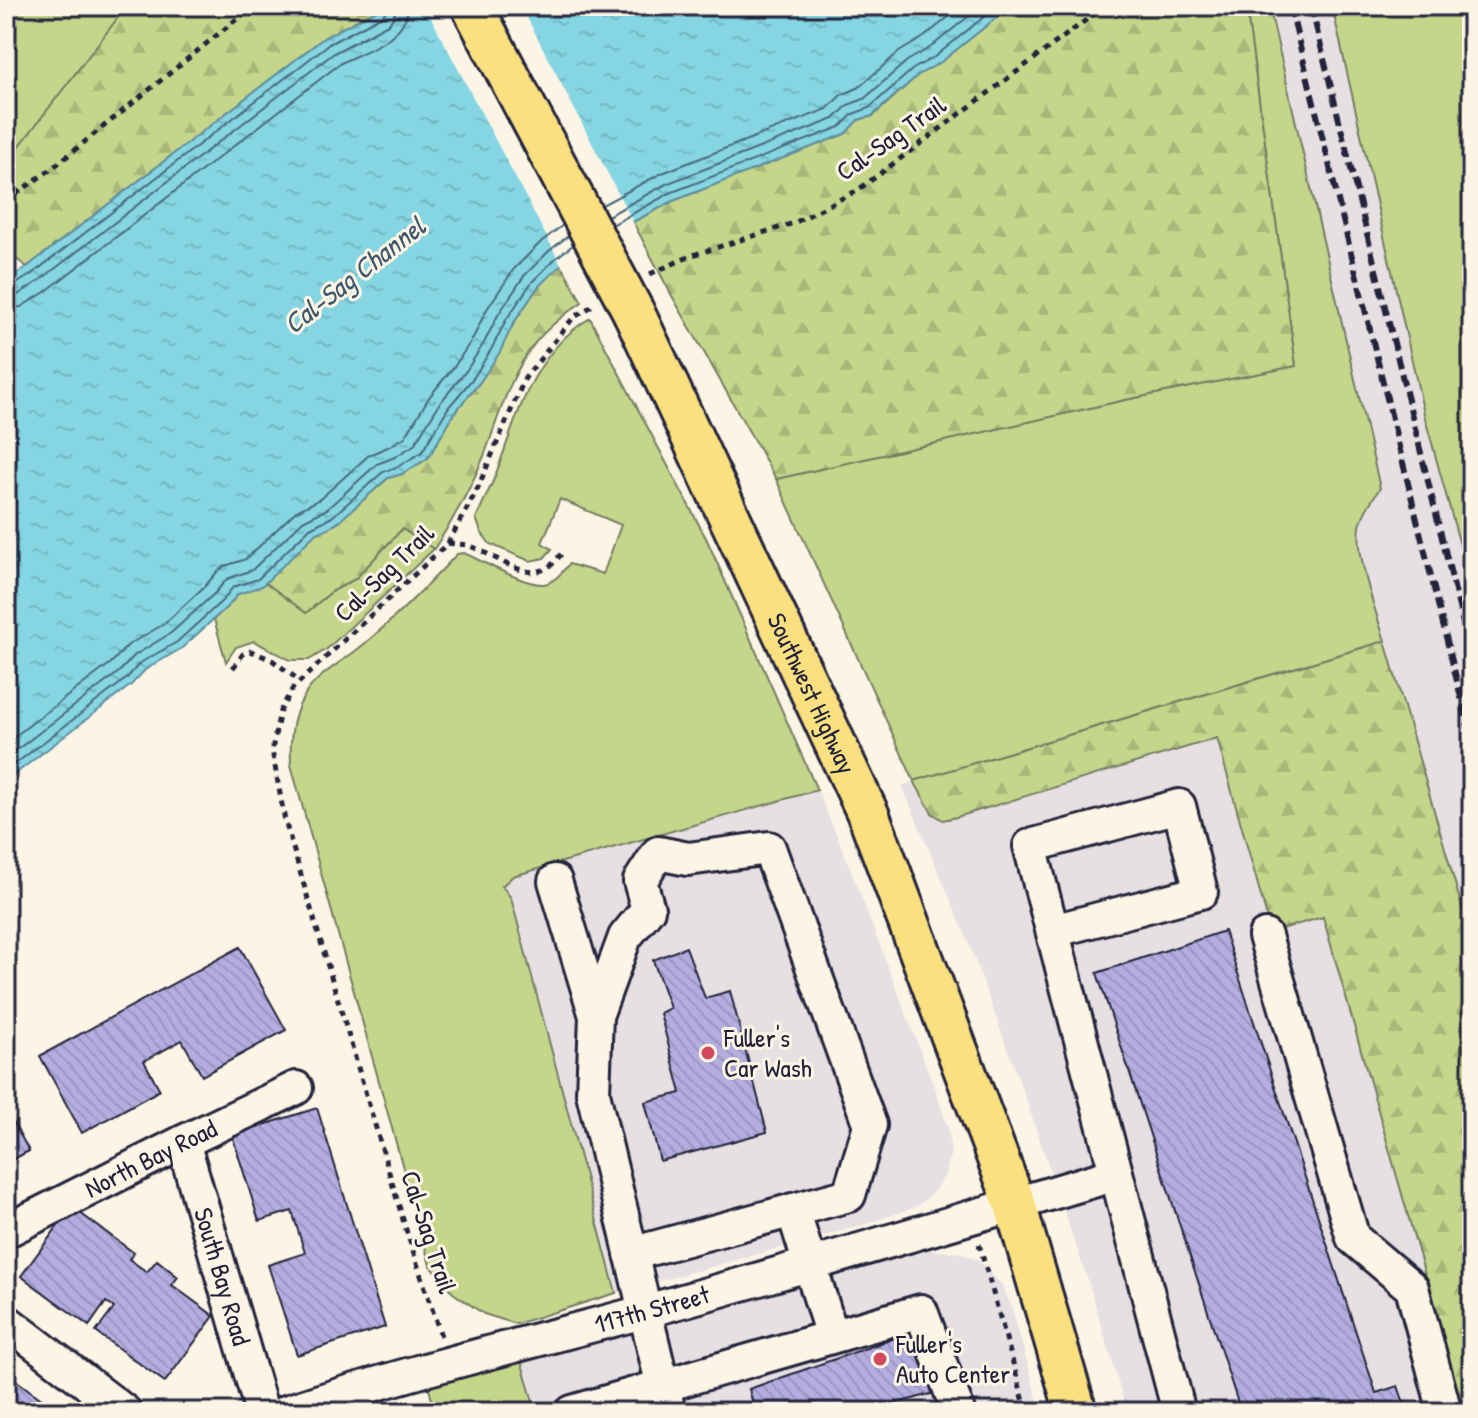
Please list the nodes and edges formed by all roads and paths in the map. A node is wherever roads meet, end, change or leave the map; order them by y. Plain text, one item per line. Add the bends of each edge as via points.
1 (253, 6) edge
2 (472, 6) edge
3 (1105, 6) edge
4 (1466, 6) edge
5 (1472, 29) edge
6 (6, 201) edge
7 (626, 297) junction
8 (448, 543) junction
9 (561, 554) dead end
10 (233, 668) dead end
11 (300, 681) junction
12 (555, 881) dead end
13 (1053, 931) junction
14 (1265, 936) dead end
15 (596, 1016) junction
16 (296, 1088) dead end
17 (183, 1142) junction
18 (1116, 1174) junction
19 (1015, 1204) junction
20 (793, 1210) junction
21 (972, 1218) junction
22 (6, 1231) edge
23 (631, 1254) junction
24 (809, 1264) junction
25 (645, 1311) junction
26 (6, 1321) edge
27 (832, 1336) junction
28 (451, 1363) junction
29 (665, 1399) edge
30 (125, 1412) edge
31 (262, 1412) edge
32 (286, 1412) edge
33 (572, 1412) edge
34 (955, 1412) edge
35 (1027, 1412) edge
36 (1076, 1412) edge
37 (1179, 1412) edge
38 (1445, 1412) edge

1 - 6 path
2 - 7 main road, Southwest Highway, bridge
3 - 7 path, Cal-Sag Trail via 858,190 794,223 693,255
4 - 5 path
7 - 8 path, Cal-Sag Trail via 573,318 525,378
7 - 19 main road, Southwest Highway via 869,816
8 - 9 path via 532,572 546,570
8 - 11 path, Cal-Sag Trail
10 - 11 path via 251,651
11 - 28 path, Cal-Sag Trail via 280,711 272,750 285,821 407,1233
12 - 15 street
13 - 13 street via 1030,846 1179,806 1201,892
13 - 18 street
14 - 38 street via 1353,1238 1412,1288
15 - 20 street via 625,937 648,909 640,881 658,853 688,859 769,848 870,1125 849,1195
15 - 23 street via 593,1093
16 - 17 street, North Bay Road
17 - 22 street, North Bay Road
17 - 31 street, South Bay Road
18 - 19 street, 117th Street
18 - 37 street
19 - 21 street, 117th Street
19 - 36 main road, Southwest Highway
20 - 23 street
20 - 24 street
21 - 24 street, 117th Street
21 - 35 path
23 - 25 street
24 - 25 street, 117th Street
24 - 27 street
25 - 28 street, 117th Street
25 - 29 street
26 - 30 street
27 - 29 street
27 - 34 street via 921,1311
28 - 32 street, 117th Street
29 - 33 street

